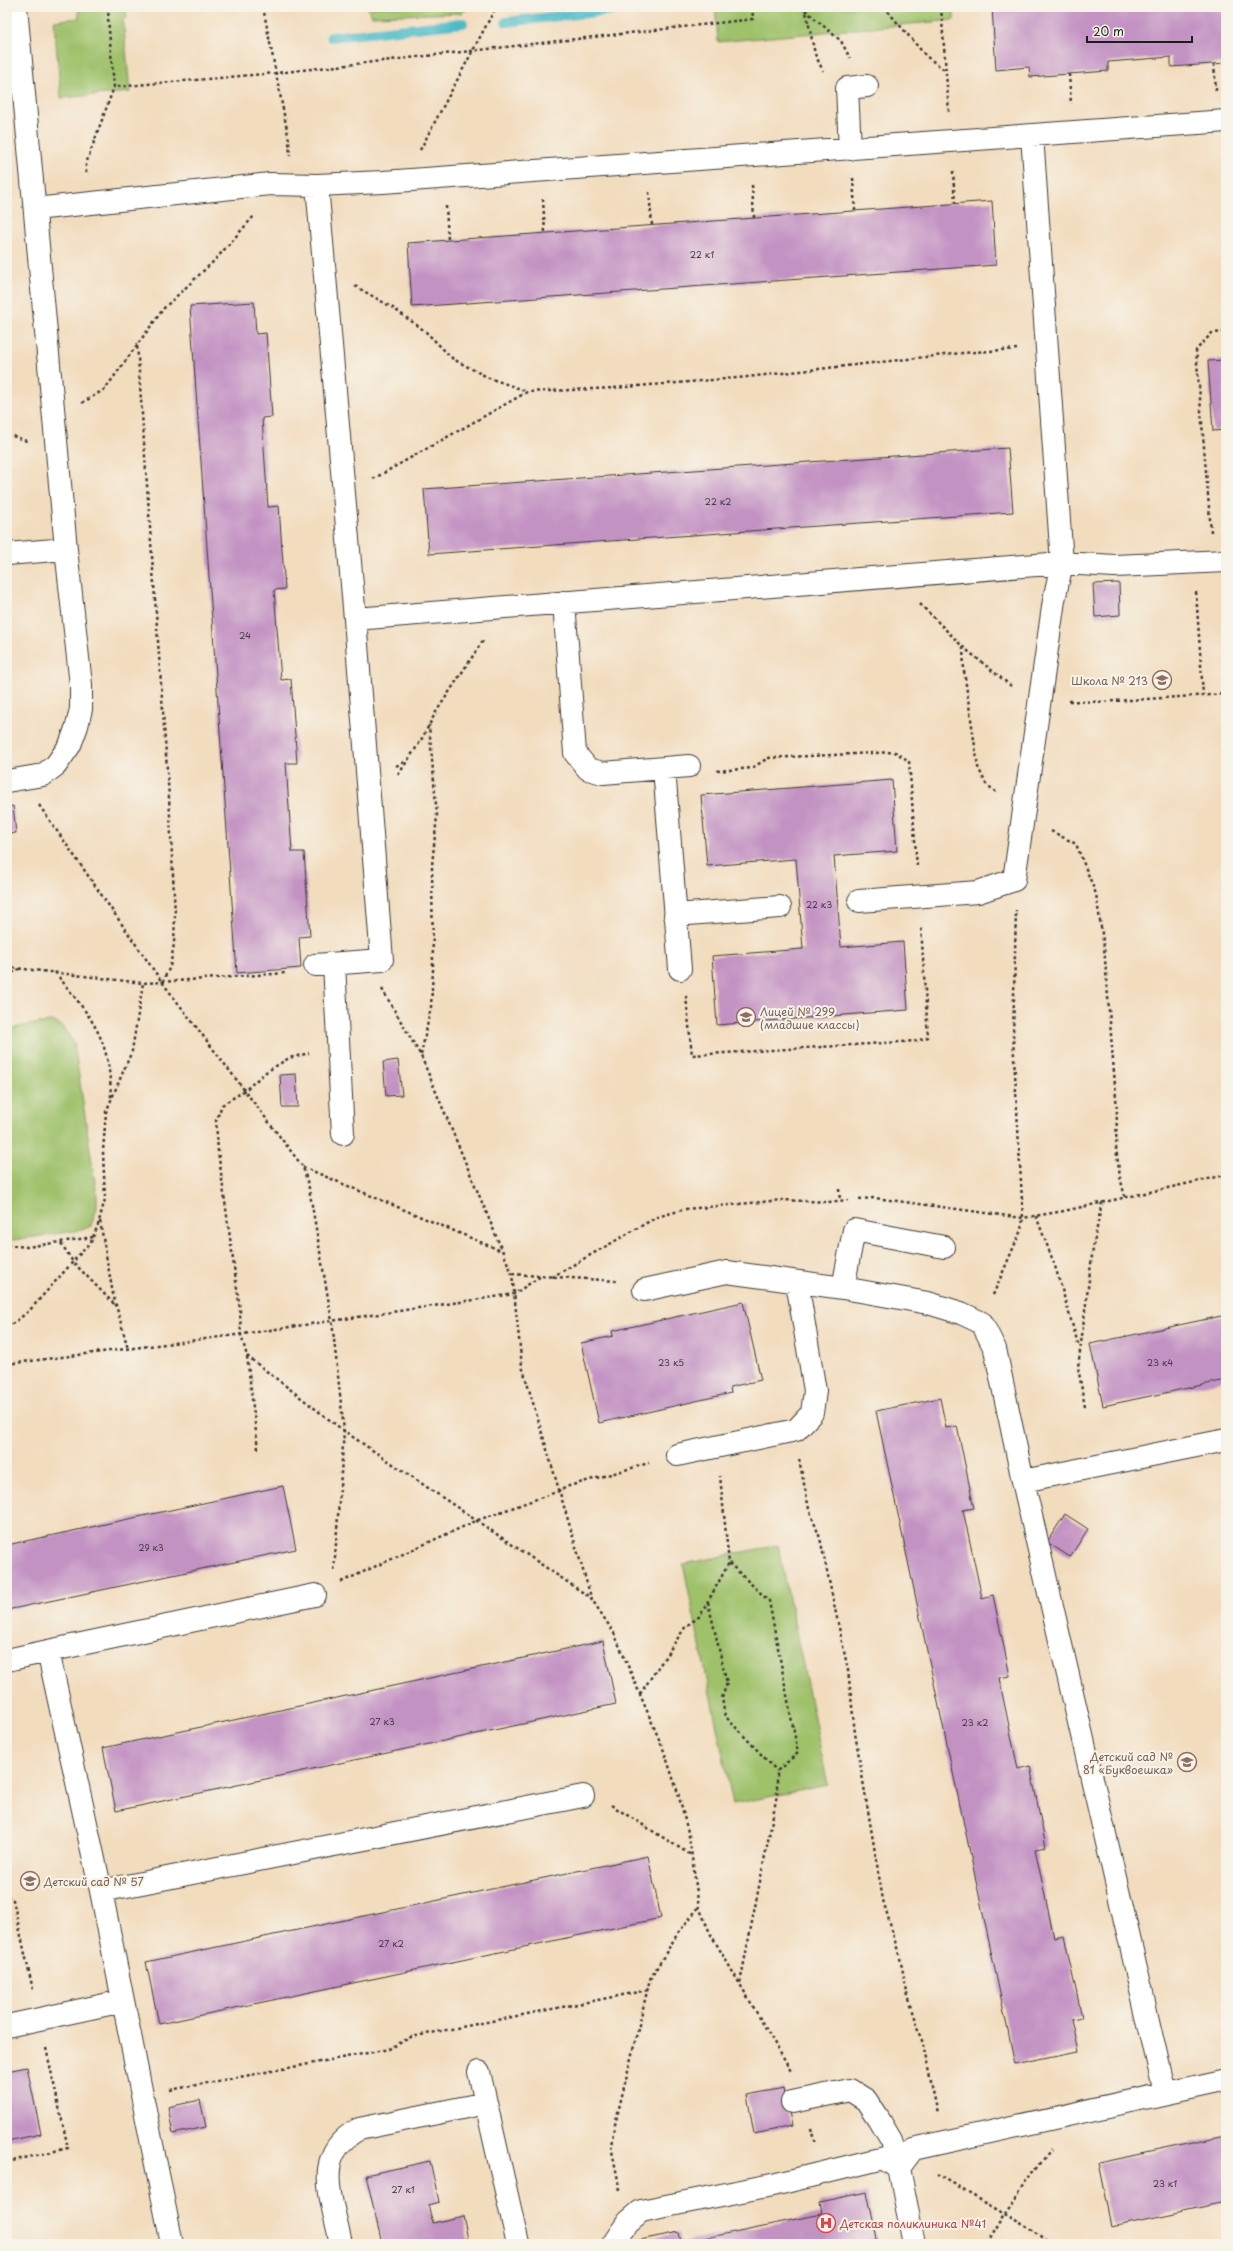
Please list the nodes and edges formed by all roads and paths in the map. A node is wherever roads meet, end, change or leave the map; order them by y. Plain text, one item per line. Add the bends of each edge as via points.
1 (16, 7) edge
2 (109, 7) edge
3 (263, 7) edge
4 (496, 7) edge
5 (752, 7) edge
6 (884, 7) edge
7 (941, 7) edge
8 (805, 8) edge
9 (471, 50) junction
10 (946, 71) junction
11 (276, 73) junction
12 (114, 87) junction
13 (856, 87) junction
14 (1226, 121) edge
15 (1032, 136) junction
16 (951, 142) junction
17 (850, 149) junction
18 (405, 180) junction
19 (280, 184) junction
20 (317, 185) junction
21 (954, 192) dead end
22 (854, 199) dead end
23 (86, 203) junction
24 (955, 204) dead end
25 (753, 206) dead end
26 (35, 209) junction
27 (855, 211) dead end
28 (650, 213) dead end
29 (754, 218) dead end
30 (544, 221) dead end
31 (652, 225) dead end
32 (447, 228) dead end
33 (545, 233) dead end
34 (448, 240) dead end
35 (324, 269) junction
36 (1226, 332) edge
37 (137, 343) junction
38 (1047, 348) junction
39 (527, 392) junction
40 (53, 421) junction
41 (344, 495) junction
42 (66, 549) junction
43 (7, 554) edge
44 (1211, 562) edge
45 (1062, 563) junction
46 (564, 602) junction
47 (918, 603) dead end
48 (502, 607) junction
49 (355, 619) junction
50 (963, 647) junction
51 (1014, 688) dead end
52 (1226, 694) edge
53 (1203, 695) junction
54 (1040, 700) junction
55 (429, 726) junction
56 (690, 766) joint
57 (664, 768) junction
58 (15, 780) edge
59 (394, 782) dead end
60 (1023, 816) junction
61 (1014, 880) junction
62 (919, 896) junction
63 (859, 901) dead end
64 (780, 907) dead end
65 (675, 915) junction
66 (382, 960) junction
67 (324, 964) junction
68 (7, 967) edge
69 (20, 968) junction
70 (680, 969) joint
71 (55, 972) junction
72 (7, 976) edge
73 (162, 982) junction
74 (143, 983) junction
75 (338, 1046) junction
76 (421, 1056) junction
77 (244, 1091) junction
78 (111, 1100) junction
79 (343, 1134) dead end
80 (303, 1167) junction
81 (1226, 1175) edge
82 (1125, 1196) junction
83 (1102, 1202) junction
84 (1036, 1216) junction
85 (1022, 1218) junction
86 (100, 1220) junction
87 (92, 1237) junction
88 (61, 1242) junction
89 (7, 1245) edge
90 (944, 1248) dead end
91 (504, 1252) junction
92 (73, 1262) junction
93 (512, 1274) junction
94 (541, 1276) junction
95 (552, 1277) junction
96 (797, 1282) junction
97 (843, 1288) junction
98 (644, 1290) joint
99 (514, 1294) junction
100 (116, 1307) junction
101 (332, 1321) junction
102 (982, 1323) junction
103 (7, 1328) edge
104 (241, 1335) junction
105 (128, 1349) junction
106 (1080, 1350) junction
107 (247, 1356) junction
108 (7, 1364) edge
109 (1085, 1407) dead end
110 (796, 1430) junction
111 (344, 1431) junction
112 (1226, 1440) edge
113 (716, 1447) junction
114 (258, 1449) dead end
115 (677, 1455) joint
116 (1023, 1481) junction
117 (559, 1491) junction
118 (478, 1520) junction
119 (729, 1563) junction
120 (324, 1590) junction
121 (591, 1598) junction
122 (708, 1602) junction
123 (48, 1651) junction
124 (7, 1660) edge
125 (640, 1694) junction
126 (777, 1771) junction
127 (583, 1796) joint
128 (692, 1856) junction
129 (101, 1891) junction
130 (699, 1907) junction
131 (740, 1984) junction
132 (648, 1990) junction
133 (123, 2001) junction
134 (7, 2026) edge
135 (790, 2068) dead end
136 (479, 2072) dead end
137 (1226, 2080) edge
138 (1165, 2093) junction
139 (142, 2096) junction
140 (792, 2102) dead end
141 (486, 2103) junction
142 (945, 2141) junction
143 (1055, 2145) dead end
144 (68, 2148) dead end
145 (7, 2162) edge
146 (899, 2168) junction
147 (932, 2171) dead end
148 (1004, 2214) junction
149 (628, 2222) junction
150 (172, 2244) edge
151 (341, 2244) edge
152 (518, 2244) edge
153 (613, 2244) edge
154 (914, 2244) edge
155 (986, 2244) edge
156 (1051, 2244) edge

1 - 26 lane
2 - 12 path
3 - 11 path
4 - 9 path
5 - 9 path via 754,19
6 - 10 path via 926,56
7 - 10 path
8 - 13 path via 841,41 849,54
8 - 13 path via 821,71
9 - 11 path
9 - 18 path
10 - 16 path
11 - 12 path
11 - 19 path via 289,140
12 - 23 path via 86,164
13 - 17 lane
14 - 15 lane
15 - 16 lane
15 - 38 lane
16 - 17 lane
17 - 18 lane
18 - 20 lane
19 - 20 lane
19 - 23 lane
19 - 37 path via 262,208 189,288 164,308
20 - 35 lane
21 - 24 path
22 - 27 path
23 - 26 lane
25 - 29 path
26 - 40 lane
28 - 31 path
30 - 33 path
32 - 34 path
35 - 39 path via 393,308 424,331 453,359 488,378
35 - 41 lane
36 - 44 path via 1212,333 1196,350
37 - 40 path via 105,389
37 - 73 path via 169,789 175,914 170,966
38 - 39 path via 962,353 629,387
38 - 45 lane
39 - 41 path
40 - 42 lane
41 - 49 lane
42 - 43 lane
42 - 58 lane via 81,686 80,709 70,745 56,765 43,775
44 - 45 lane via 1115,566
44 - 53 path
45 - 46 lane
45 - 54 lane via 1054,600
46 - 48 lane
46 - 57 lane via 575,753 588,770 603,773
47 - 50 path
48 - 49 lane
48 - 55 path via 479,649
49 - 66 lane
50 - 51 path
50 - 60 path via 978,767 986,784
52 - 53 path
53 - 54 path via 1099,702
54 - 60 lane
55 - 59 path
55 - 76 path via 437,816 432,865 433,970 431,1000
56 - 57 lane
56 - 62 path via 710,772 752,768 768,758 895,752 909,760
57 - 65 lane
58 - 73 path
60 - 61 lane
60 - 82 path via 1076,844 1096,894 1104,948 1117,1110 1116,1148
61 - 62 lane via 978,892
61 - 85 path via 1016,896 1013,1038
62 - 63 lane
62 - 70 path via 928,1037 916,1041 692,1055 684,980
64 - 65 lane
65 - 70 lane
66 - 67 lane
66 - 76 path via 378,984
67 - 73 path via 305,972
67 - 75 lane
68 - 69 path
69 - 71 path
69 - 72 path
71 - 74 path
71 - 78 path via 95,1024 102,1038 108,1059
73 - 74 path
73 - 77 path
74 - 78 path via 132,1051
75 - 77 path via 289,1058 266,1072
75 - 79 lane
76 - 91 path
77 - 80 path
77 - 104 path via 222,1105 216,1121
78 - 86 path via 104,1127 104,1199
80 - 91 path
80 - 101 path via 309,1188
81 - 82 path
82 - 83 path
83 - 84 path
83 - 106 path via 1093,1248
84 - 85 path
84 - 106 path via 1055,1266
85 - 95 path via 874,1198 828,1202 783,1200 686,1209 657,1217
85 - 102 path via 1021,1230
86 - 87 path
86 - 100 path
87 - 88 path
87 - 92 path
88 - 89 path via 26,1247
88 - 92 path
90 - 97 lane via 854,1230
91 - 93 path
92 - 100 path
92 - 103 path via 29,1311
93 - 94 path
93 - 99 path
94 - 95 path
94 - 99 path
95 - 98 path via 618,1281
96 - 97 lane
96 - 98 lane via 727,1272
96 - 110 lane via 816,1391 812,1412
97 - 102 lane via 928,1303 961,1313
99 - 101 path
99 - 117 path via 522,1366
100 - 105 path
101 - 104 path
101 - 111 path
102 - 116 lane via 995,1349
104 - 105 path
104 - 107 path
105 - 108 path
106 - 109 path via 1078,1367
107 - 111 path
107 - 114 path
110 - 113 lane
110 - 142 path via 800,1471 809,1509 820,1538 848,1670 855,1733 883,1900 921,2036
111 - 118 path
111 - 120 path
112 - 116 lane
113 - 115 lane
113 - 119 path
115 - 117 path
116 - 138 lane
117 - 118 path
117 - 121 path
118 - 120 path
118 - 121 path
119 - 122 path
119 - 126 path via 769,1601 798,1753
120 - 123 lane
121 - 125 path via 614,1633
122 - 125 path via 700,1616 686,1626
122 - 126 path via 727,1683 722,1698 725,1716
123 - 124 lane
123 - 129 lane
125 - 128 path via 678,1792
126 - 131 path via 777,1794
127 - 128 path via 601,1800
127 - 129 lane
128 - 130 path
129 - 133 lane
130 - 131 path via 720,1953
130 - 132 path via 660,1960 650,1979
131 - 135 path
132 - 139 path via 411,2037 389,2049
132 - 149 path via 612,2146 616,2175
133 - 134 lane
133 - 139 lane
136 - 141 lane
137 - 138 lane
138 - 142 lane
139 - 150 lane
140 - 146 lane via 850,2090 866,2100 891,2140
141 - 151 lane via 359,2129 344,2137 334,2150 328,2166
141 - 152 lane
142 - 146 lane via 913,2149
143 - 148 path
144 - 145 path
146 - 149 lane via 884,2158 777,2184 641,2211
146 - 154 lane
147 - 148 path
148 - 155 path
148 - 156 path via 1036,2232
149 - 153 lane

